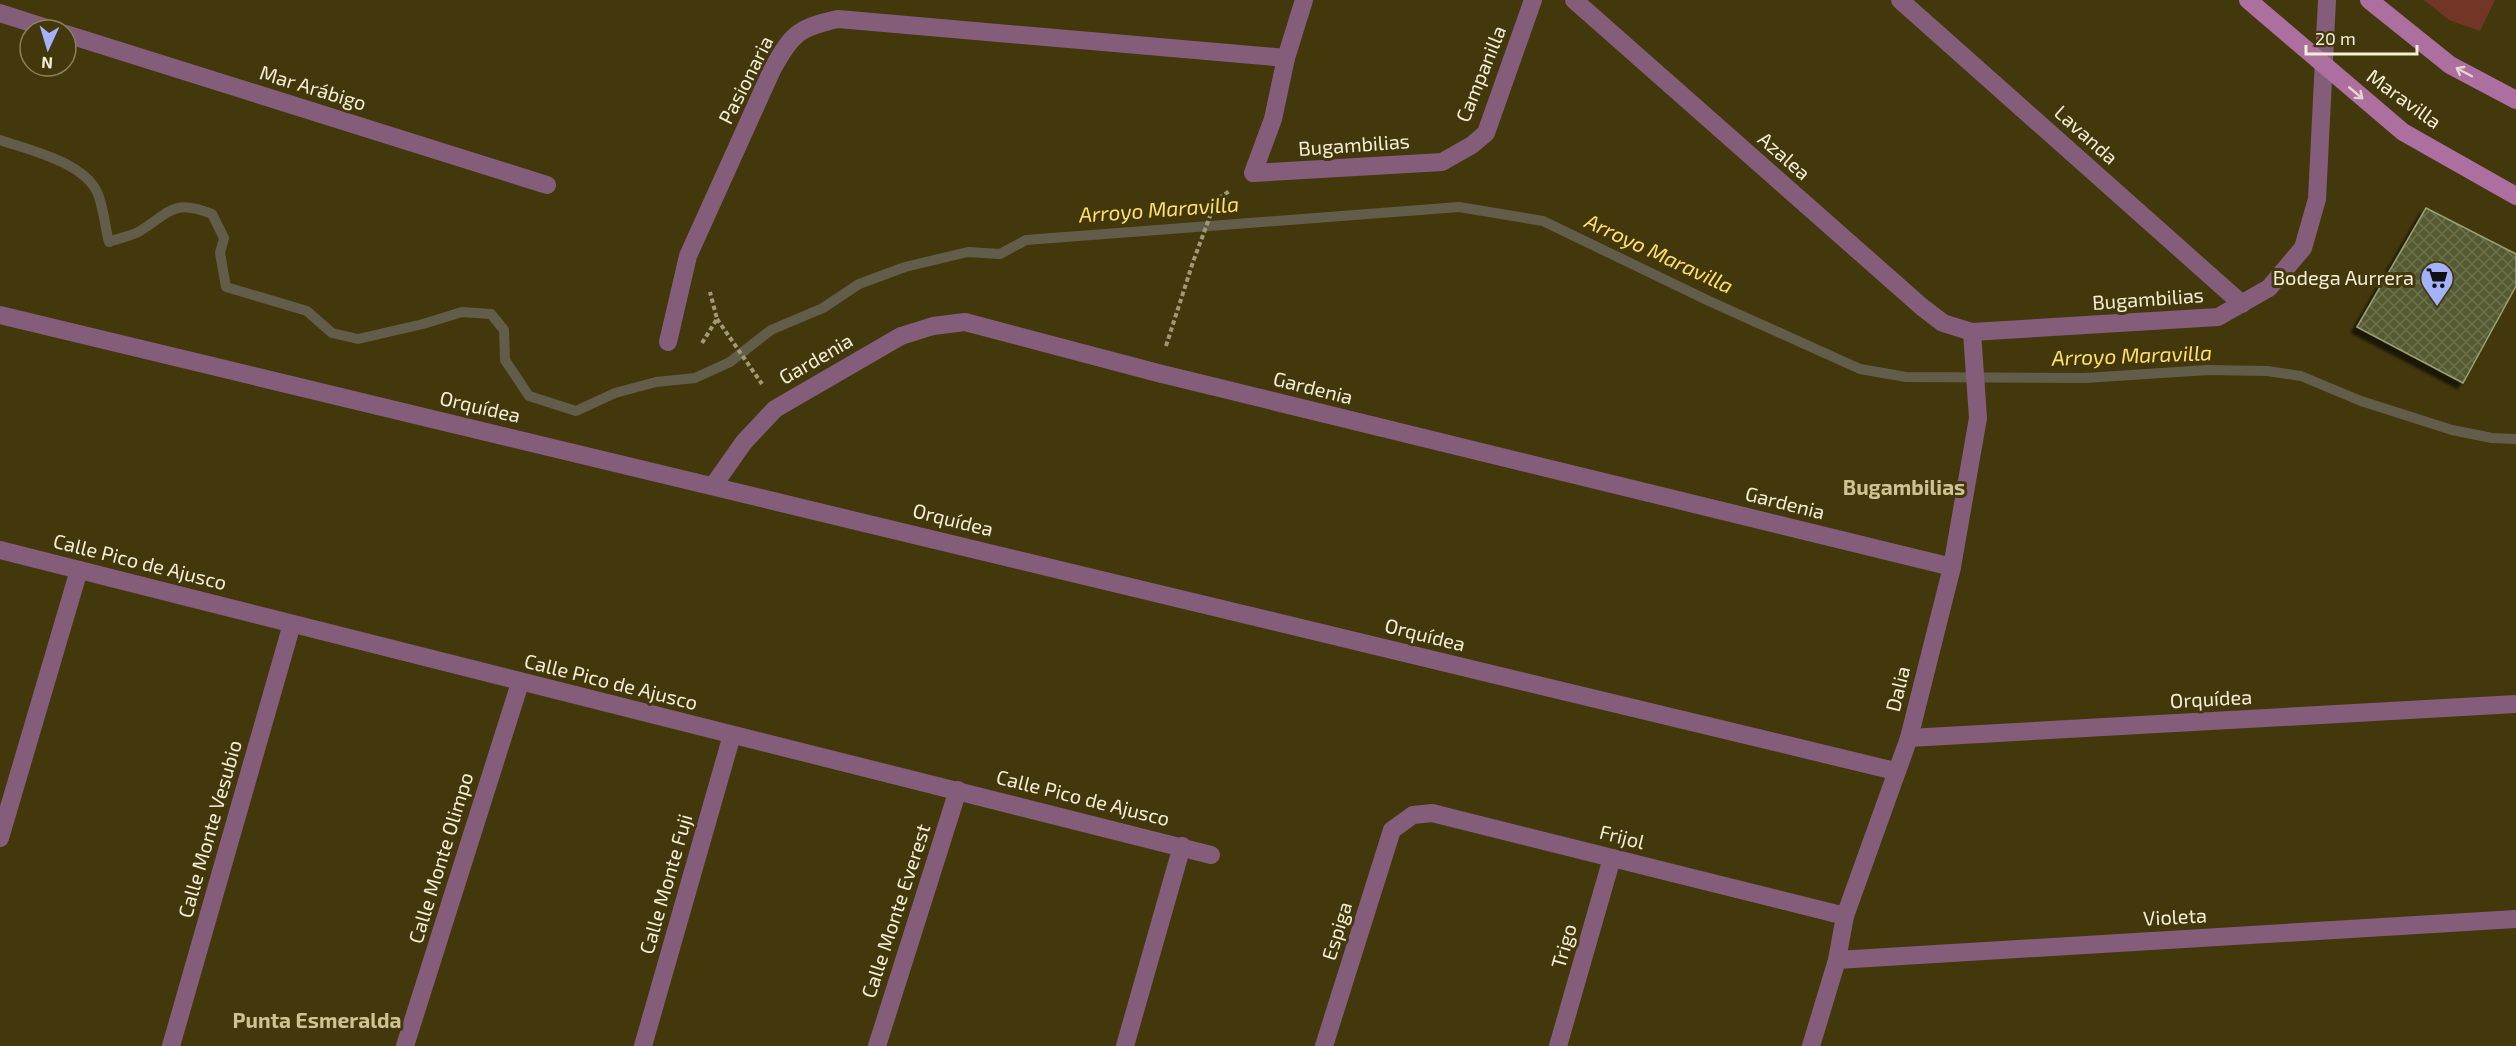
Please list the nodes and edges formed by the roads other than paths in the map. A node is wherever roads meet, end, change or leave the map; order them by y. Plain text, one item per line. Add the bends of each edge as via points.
1 (1304, 0) edge
2 (1533, 0) edge
3 (1574, 0) edge
4 (1900, 0) edge
5 (2248, 0) edge
6 (2327, 0) edge
7 (2369, 0) edge
8 (0, 14) edge
9 (18, 19) edge
10 (78, 38) edge
11 (1286, 58) junction
12 (2322, 65) junction
13 (2516, 100) edge
14 (1456, 155) joint
15 (547, 185) dead end
16 (2516, 196) edge
17 (2242, 304) junction
18 (0, 315) edge
19 (1972, 341) junction
20 (668, 342) dead end
21 (713, 486) junction
22 (0, 550) edge
23 (1952, 567) junction
24 (79, 570) junction
25 (292, 624) junction
26 (520, 683) junction
27 (2516, 704) edge
28 (732, 735) junction
29 (1909, 738) junction
30 (1895, 771) junction
31 (958, 790) junction
32 (1392, 830) joint
33 (0, 838) edge
34 (1182, 846) junction
35 (1211, 855) dead end
36 (1612, 858) junction
37 (1845, 916) junction
38 (2516, 919) edge
39 (1837, 960) junction
40 (171, 1046) edge
41 (405, 1046) edge
42 (643, 1046) edge
43 (877, 1046) edge
44 (1125, 1046) edge
45 (1324, 1046) edge
46 (1558, 1046) edge
47 (1811, 1046) edge

1 - 11 street
2 - 14 street, Campanilla via 1486,133
3 - 19 street, Azalea via 1922,307
4 - 17 street, Lavanda
5 - 12 main road, Maravilla
6 - 12 street, Bugambilias
13 -> 7 main road via 2450,65
8 - 9 street
10 - 15 street, Mar Arábigo
11 - 14 street, Bugambilias via 1274,119 1254,173 1442,162
11 - 20 street, Pasionaria via 838,20 807,26 787,44 772,70 688,256
12 -> 16 main road, Maravilla via 2403,132
12 - 17 street, Bugambilias via 2317,199 2303,248 2269,288
17 - 19 street, Bugambilias via 2218,317
18 - 21 street, Orquídea
19 - 23 street, Dalia via 1978,418
21 - 23 street, Gardenia via 744,442 775,408 901,336 965,322 1158,373
21 - 30 street, Orquídea
22 - 24 street, Calle Pico de Ajusco
23 - 29 street, Dalia
24 - 25 street, Calle Pico de Ajusco
24 - 33 street
25 - 26 street, Calle Pico de Ajusco
25 - 40 street, Calle Monte Vesubio
26 - 28 street, Calle Pico de Ajusco
26 - 41 street, Calle Monte Olimpo
27 - 29 street, Orquídea
28 - 31 street, Calle Pico de Ajusco
28 - 42 street, Calle Monte Fuji
29 - 30 street, Dalia
30 - 37 street, Dalia
31 - 34 street, Calle Pico de Ajusco
31 - 43 street, Calle Monte Everest
32 - 36 street, Frijol via 1413,815 1432,813
32 - 45 street, Espiga
34 - 35 street, Calle Pico de Ajusco
34 - 44 street
36 - 37 street, Frijol
36 - 46 street, Trigo
37 - 39 street, Dalia
38 - 39 street, Violeta
39 - 47 street, Dalia

